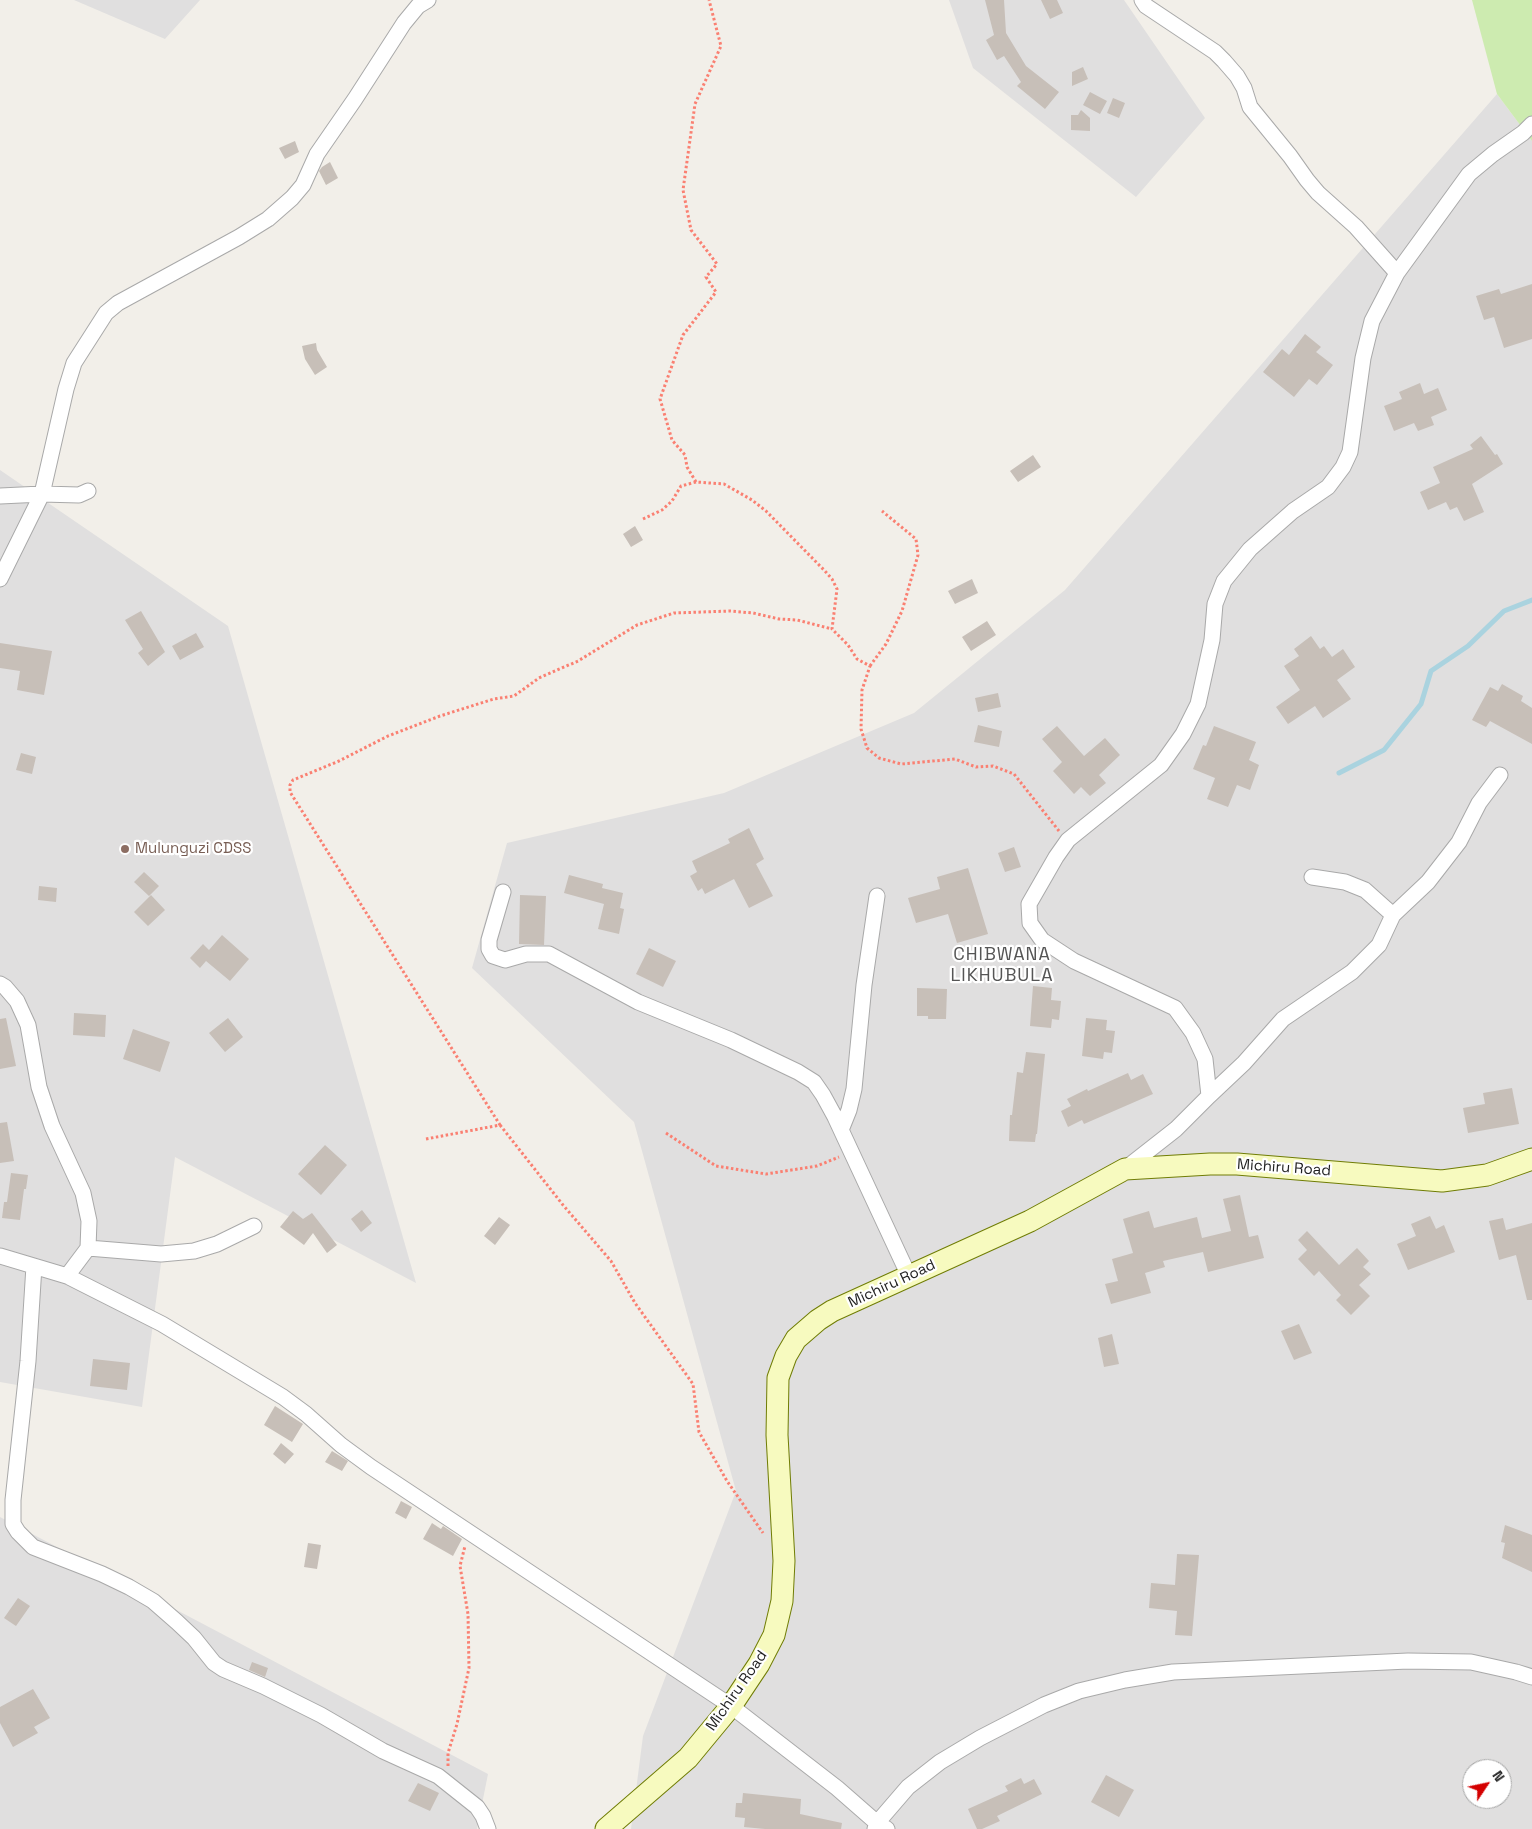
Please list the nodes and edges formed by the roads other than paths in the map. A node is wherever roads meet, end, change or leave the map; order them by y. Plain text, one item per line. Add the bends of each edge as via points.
1 (428, 0) edge
2 (1142, 0) edge
3 (1532, 124) edge
4 (1397, 273) junction
5 (88, 491) dead end
6 (42, 494) junction
7 (0, 496) edge
8 (0, 579) edge
9 (1500, 774) dead end
10 (1312, 877) dead end
11 (503, 892) dead end
12 (877, 896) dead end
13 (1393, 915) junction
14 (0, 984) edge
15 (1209, 1096) junction
16 (841, 1130) junction
17 (1532, 1159) edge
18 (1125, 1169) junction
19 (254, 1226) dead end
20 (88, 1248) junction
21 (0, 1256) edge
22 (34, 1266) junction
23 (67, 1276) junction
24 (909, 1276) junction
25 (1532, 1677) edge
26 (730, 1706) junction
27 (880, 1827) edge
28 (488, 1829) edge
29 (606, 1829) edge

1 - 6 street via 418,6 404,23 317,154 303,185 292,198 268,219 239,237 118,303 106,313 74,363
2 - 4 street via 1224,60 1244,88 1250,107 1307,180 1356,227
3 - 4 street via 1469,174
4 - 15 street via 1372,321 1363,358 1350,452 1343,467 1328,487 1293,511 1250,549 1224,581 1215,604 1212,640 1198,704 1184,734 1161,765 1068,840 1029,904 1030,923 1042,940 1074,962 1174,1008 1193,1033 1205,1059
5 - 6 street via 79,495
6 - 7 street
6 - 8 street
9 - 13 street via 1479,803 1459,842 1428,882
10 - 13 street via 1345,882 1365,890
11 - 16 street via 489,940 488,949 493,956 505,960 538,952 549,954 638,1002 798,1072 814,1082
12 - 16 street via 854,1089
13 - 15 street via 1379,944 1352,972 1283,1019
14 - 20 street via 17,1001 28,1025 39,1087 52,1126 83,1193
15 - 18 street via 1176,1129
16 - 24 street
17 - 18 street, Michiru Road via 1487,1175 1442,1182 1237,1164
18 - 24 street, Michiru Road via 1030,1221
19 - 20 street via 194,1251 161,1254
20 - 23 street
21 - 22 street
22 - 23 street
22 - 28 street via 28,1361 13,1500 13,1524 26,1542 102,1574 153,1602 224,1669 321,1715 383,1751 445,1781 477,1807
23 - 26 street via 162,1324 283,1397 371,1467
24 - 26 street, Michiru Road via 818,1320 796,1339 786,1356 778,1378 777,1435 784,1562 782,1601 774,1636
25 - 27 street via 1471,1662 1408,1661 1173,1672 1126,1680 1079,1691 1044,1704 980,1738 940,1762 908,1787
26 - 27 street via 837,1788
26 - 29 street, Michiru Road via 688,1758

